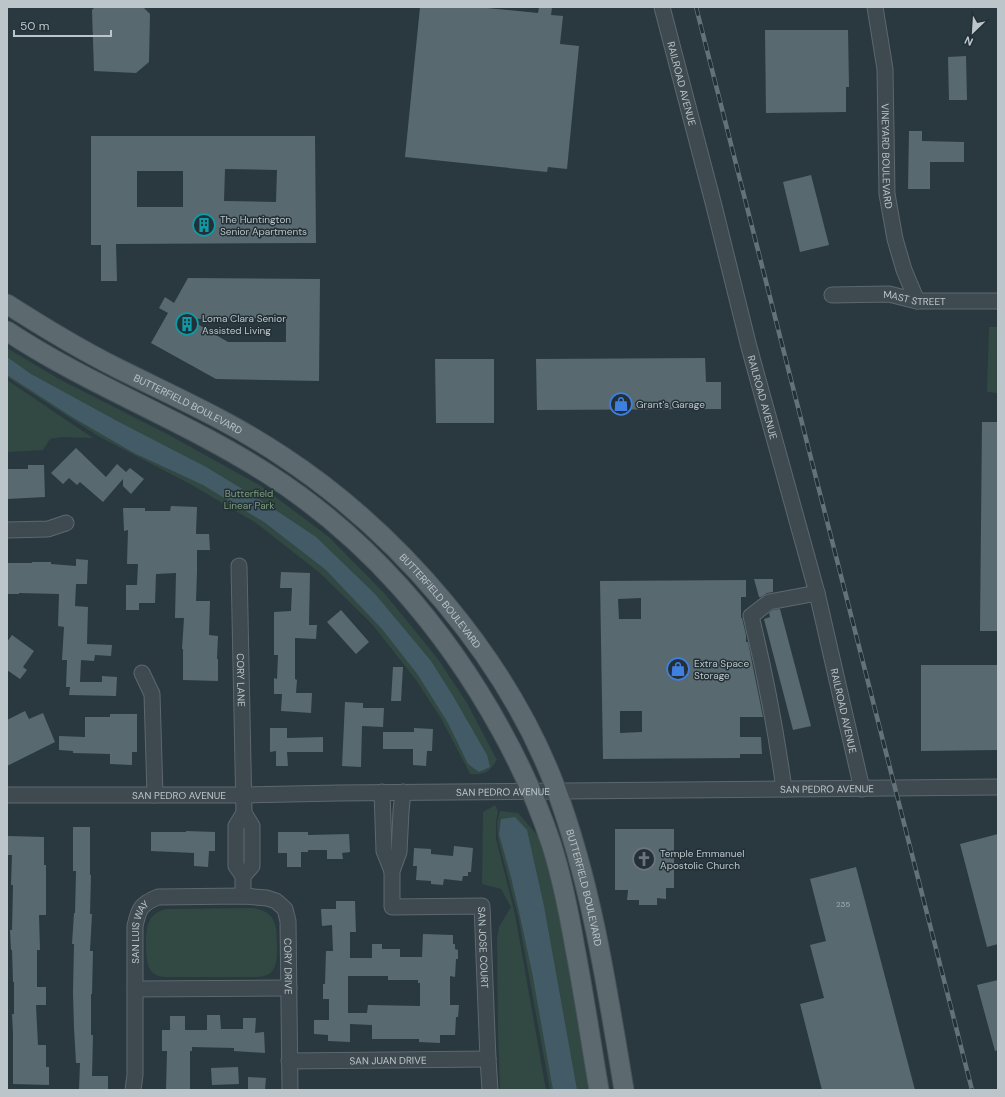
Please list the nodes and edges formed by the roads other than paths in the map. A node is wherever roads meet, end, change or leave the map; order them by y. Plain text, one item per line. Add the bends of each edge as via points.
1 (662, 7) edge
2 (876, 7) edge
3 (832, 295) dead end
4 (917, 301) junction
5 (998, 301) edge
6 (7, 304) edge
7 (7, 330) edge
8 (66, 523) dead end
9 (7, 530) edge
10 (239, 566) dead end
11 (817, 593) junction
12 (142, 673) dead end
13 (998, 787) edge
14 (862, 788) junction
15 (784, 789) junction
16 (557, 791) junction
17 (382, 792) junction
18 (403, 792) junction
19 (531, 792) junction
20 (7, 795) edge
21 (154, 795) junction
22 (244, 795) junction
23 (392, 871) junction
24 (243, 896) junction
25 (289, 988) junction
26 (135, 989) junction
27 (488, 1059) junction
28 (289, 1061) junction
29 (133, 1090) edge
30 (290, 1090) edge
31 (490, 1090) edge
32 (599, 1090) edge
33 (624, 1090) edge

1 - 11 street, RAILROAD AVENUE via 749,347
2 - 4 street, VINEYARD BOULEVARD via 885,69 887,194 895,239
3 - 4 street, MAST STREET via 889,294
4 - 5 street, MAST STREET
6 - 16 main road, BUTTERFIELD BOULEVARD via 80,349 198,408 282,455 358,514 428,583 484,654 537,744
7 - 19 main road, BUTTERFIELD BOULEVARD via 64,366 231,451 308,501 345,531 406,593 451,649 491,712
8 - 9 street via 48,529
10 - 22 street, CORY LANE
11 - 14 street, RAILROAD AVENUE
11 - 15 street via 769,602 751,616
12 - 21 street via 152,694
13 - 14 street, SAN PEDRO AVENUE
14 - 15 street, SAN PEDRO AVENUE
15 - 16 street, SAN PEDRO AVENUE
16 - 19 street, SAN PEDRO AVENUE
16 - 33 main road, BUTTERFIELD BOULEVARD via 592,914
17 - 18 street, SAN PEDRO AVENUE
17 - 22 street, SAN PEDRO AVENUE
17 - 23 street, SAN JOSE COURT via 384,851
18 - 19 street, SAN PEDRO AVENUE
18 - 23 street, SAN JOSE COURT via 399,852
19 - 32 main road, BUTTERFIELD BOULEVARD via 542,815 562,882 579,966
20 - 21 street, SAN PEDRO AVENUE
21 - 22 street, SAN PEDRO AVENUE
22 - 24 street via 244,813 252,826 252,866 243,876
23 - 27 street, SAN JOSE COURT via 392,907 482,906
24 - 25 street, CORY DRIVE via 267,898 276,901 285,909 288,921
24 - 26 street, SAN LUIS WAY via 158,897 146,901 137,914 135,926
25 - 26 street
25 - 28 street, CORY DRIVE
26 - 29 street, SAN LUIS WAY
27 - 28 street, SAN JUAN DRIVE
27 - 31 street, SAN JOSE COURT
28 - 30 street, CORY DRIVE

